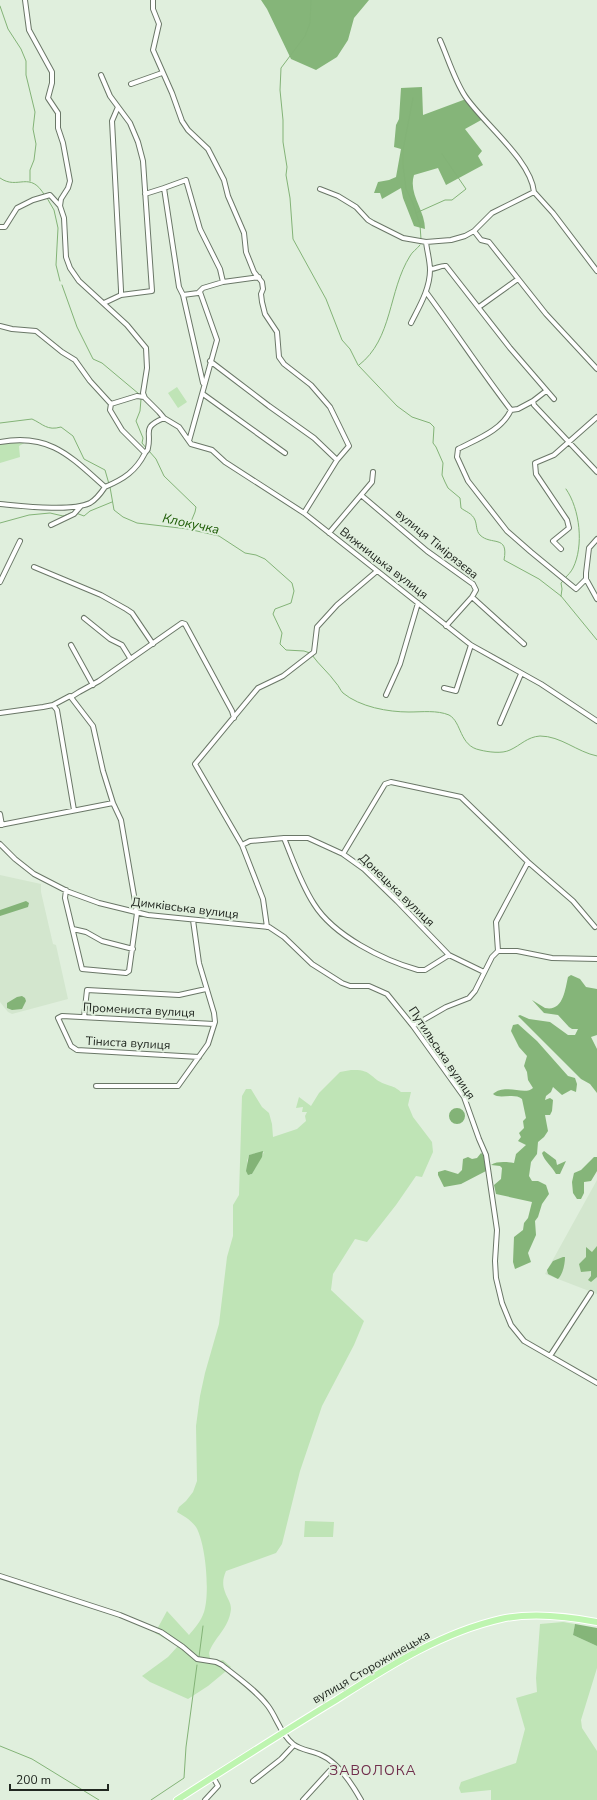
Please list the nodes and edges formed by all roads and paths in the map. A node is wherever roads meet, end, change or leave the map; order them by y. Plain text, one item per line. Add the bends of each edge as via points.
1 (25, 0) edge
2 (153, 0) edge
3 (440, 40) dead end
4 (162, 73) junction
5 (101, 75) dead end
6 (131, 84) dead end
7 (118, 107) junction
8 (164, 188) junction
9 (320, 189) dead end
10 (534, 192) junction
11 (145, 194) junction
12 (60, 206) junction
13 (0, 227) edge
14 (474, 231) junction
15 (426, 242) junction
16 (430, 269) junction
17 (597, 271) edge
18 (259, 277) junction
19 (518, 279) junction
20 (223, 282) junction
21 (200, 292) junction
22 (426, 292) junction
23 (121, 295) junction
24 (183, 295) junction
25 (104, 303) junction
26 (479, 308) junction
27 (411, 323) dead end
28 (0, 326) edge
29 (210, 361) junction
30 (597, 369) edge
31 (204, 384) junction
32 (546, 391) junction
33 (203, 394) junction
34 (140, 396) junction
35 (554, 399) dead end
36 (533, 401) junction
37 (111, 404) junction
38 (511, 410) junction
39 (164, 418) junction
40 (596, 419) edge
41 (189, 441) junction
42 (0, 442) edge
43 (570, 442) junction
44 (147, 451) junction
45 (285, 453) dead end
46 (337, 460) junction
47 (373, 472) dead end
48 (597, 472) edge
49 (109, 485) junction
50 (361, 495) junction
51 (0, 504) edge
52 (82, 506) junction
53 (304, 513) junction
54 (51, 525) dead end
55 (329, 533) junction
56 (597, 539) edge
57 (20, 542) dead end
58 (561, 549) dead end
59 (34, 567) dead end
60 (377, 571) junction
61 (586, 579) junction
62 (0, 582) edge
63 (472, 597) junction
64 (597, 599) edge
65 (418, 603) junction
66 (84, 618) dead end
67 (446, 626) junction
68 (153, 644) junction
69 (524, 644) dead end
70 (71, 645) dead end
71 (471, 645) junction
72 (130, 658) junction
73 (521, 674) junction
74 (93, 685) junction
75 (444, 688) dead end
76 (386, 695) dead end
77 (72, 697) junction
78 (53, 705) junction
79 (0, 713) edge
80 (234, 718) junction
81 (597, 721) edge
82 (500, 723) dead end
83 (113, 802) junction
84 (74, 810) junction
85 (0, 814) edge
86 (1, 825) edge
87 (284, 838) junction
88 (0, 844) edge
89 (242, 845) junction
90 (343, 854) junction
91 (528, 862) junction
92 (66, 890) junction
93 (137, 913) junction
94 (193, 920) junction
95 (267, 927) junction
96 (594, 927) dead end
97 (73, 929) junction
98 (133, 949) junction
99 (498, 951) junction
100 (449, 955) junction
101 (597, 959) edge
102 (484, 972) junction
103 (206, 989) junction
104 (62, 1016) joint
105 (84, 1017) junction
106 (214, 1024) junction
107 (413, 1026) junction
108 (199, 1057) junction
109 (96, 1086) dead end
110 (591, 1293) dead end
111 (550, 1356) junction
112 (597, 1383) edge
113 (0, 1576) edge
114 (597, 1622) edge
115 (282, 1733) junction
116 (294, 1745) junction
117 (335, 1765) junction
118 (214, 1776) junction
119 (253, 1781) dead end
120 (177, 1800) edge
121 (205, 1800) edge
122 (303, 1800) edge
123 (361, 1800) edge

1 - 12 street via 29,30 50,65 53,77 48,98 58,113 58,128 70,181
2 - 4 street via 153,9 159,24 153,50
3 - 10 street via 465,96 528,174
4 - 6 street
4 - 18 street via 182,121 215,160 244,232 246,252 254,272
5 - 7 street
7 - 11 street via 130,123 138,142
7 - 23 street via 112,121
8 - 11 street
8 - 20 street via 186,180 200,229 220,269
8 - 24 street via 179,287
9 - 15 street via 356,207 373,224 403,238
10 - 14 street via 492,213
10 - 17 street
11 - 23 street via 152,291
12 - 13 street via 50,195 45,195 17,208 5,227
12 - 25 street via 65,222 66,257 70,268 79,281
14 - 15 street via 451,240
14 - 19 street via 481,240 489,242
15 - 16 street
16 - 22 street
16 - 26 street via 446,266
18 - 20 street
18 - 46 street via 262,282 261,294 265,314 277,332 279,357 322,396 347,439 349,446
19 - 26 street
19 - 30 street via 546,314
20 - 21 street via 203,288
21 - 24 street
21 - 29 street via 217,340
22 - 27 street
22 - 38 street
23 - 25 street
24 - 31 street
25 - 34 street via 146,348 148,368 143,393
26 - 32 street
28 - 37 street via 36,332 75,360
29 - 31 street
29 - 46 street via 314,438
31 - 33 street
32 - 35 street
32 - 36 street
33 - 41 street
33 - 45 street
34 - 37 street
34 - 39 street, Вижницька вулиця
36 - 38 street
36 - 43 street
37 - 44 street via 110,410 122,430
38 - 61 street via 507,418 493,431 458,449 457,457 468,481 507,531 576,589
39 - 41 street, Вижницька вулиця via 179,427
39 - 44 street via 151,426
40 - 43 street
41 - 53 street, Вижницька вулиця via 212,450 225,462
42 - 49 street via 33,440 54,446
43 - 48 street
43 - 58 street via 554,455 535,463 536,474 567,520 569,528 553,540
44 - 49 street via 135,470
46 - 53 street
47 - 50 street via 372,482
49 - 52 street via 97,498
50 - 55 street
50 - 63 street, вулиця Тімірязєва via 427,551 473,584 476,590
51 - 52 street
52 - 54 street via 75,513
53 - 55 street, Вижницька вулиця
55 - 60 street, Вижницька вулиця
56 - 61 street via 589,548
57 - 62 street
59 - 68 street via 126,608
60 - 65 street, Вижницька вулиця
60 - 80 street via 317,627 314,652 283,676 258,688
61 - 64 street
63 - 67 street
63 - 69 street, вулиця Тімірязєва
65 - 67 street, Вижницька вулиця
65 - 76 street via 400,664
66 - 72 street via 110,639 122,645
67 - 71 street, Вижницька вулиця
68 - 72 street
68 - 80 street via 182,623 185,624
70 - 74 street
71 - 73 street, Вижницька вулиця
71 - 75 street via 456,691
72 - 74 street
73 - 81 street, Вижницька вулиця via 541,684
73 - 82 street
74 - 77 street
77 - 78 street
77 - 83 street via 80,712 93,726
78 - 79 street
78 - 84 street via 57,710
80 - 89 street via 195,764
83 - 84 street
83 - 93 street via 121,820
84 - 86 street
85 - 86 street
87 - 89 street, Донецька вулиця
87 - 90 street, Донецька вулиця via 308,838
87 - 100 street via 312,901 322,915 342,932 368,949 418,970 427,969
88 - 92 street, Димківська вулиця via 30,872
89 - 95 street via 264,899
90 - 91 street via 385,784 391,782 461,797
90 - 100 street, Донецька вулиця via 364,869
91 - 96 street via 572,901
91 - 99 street via 496,922
92 - 93 street, Димківська вулиця
92 - 97 street via 65,896
93 - 94 street, Димківська вулиця
93 - 98 street
94 - 95 street, Димківська вулиця
94 - 103 street via 199,963
95 - 107 street, Путильська вулиця via 284,937 312,964 342,983 350,986 369,986 387,994
97 - 98 street via 86,932 102,941
97 - 98 street via 83,970 126,973 130,971
99 - 101 street via 524,952 552,958
99 - 102 street
100 - 102 street, Донецька вулиця
102 - 107 street via 469,998 446,1006
103 - 105 street via 179,996 87,990
103 - 106 street via 214,1013
104 - 105 street, Промениста вулиця
104 - 108 street, Тіниста вулиця via 58,1017 59,1022 71,1046 77,1050
105 - 106 street, Промениста вулиця
106 - 108 street via 210,1040
107 - 111 street, Путильська вулиця via 462,1095 486,1155 497,1230 496,1278 508,1319 522,1339
108 - 109 street via 178,1086
110 - 111 street
111 - 112 street, Путильська вулиця
113 - 115 street via 120,1615 161,1632 197,1659 222,1665 269,1707
114 - 115 main road, вулиця Сторожинецька via 525,1616 502,1619 449,1635 384,1670
115 - 116 street
115 - 118 main road, вулиця Сторожинецька
116 - 117 street via 321,1755
116 - 119 street
117 - 122 street
117 - 123 street
118 - 120 main road, вулиця Сторожинецька
118 - 121 street via 218,1786

